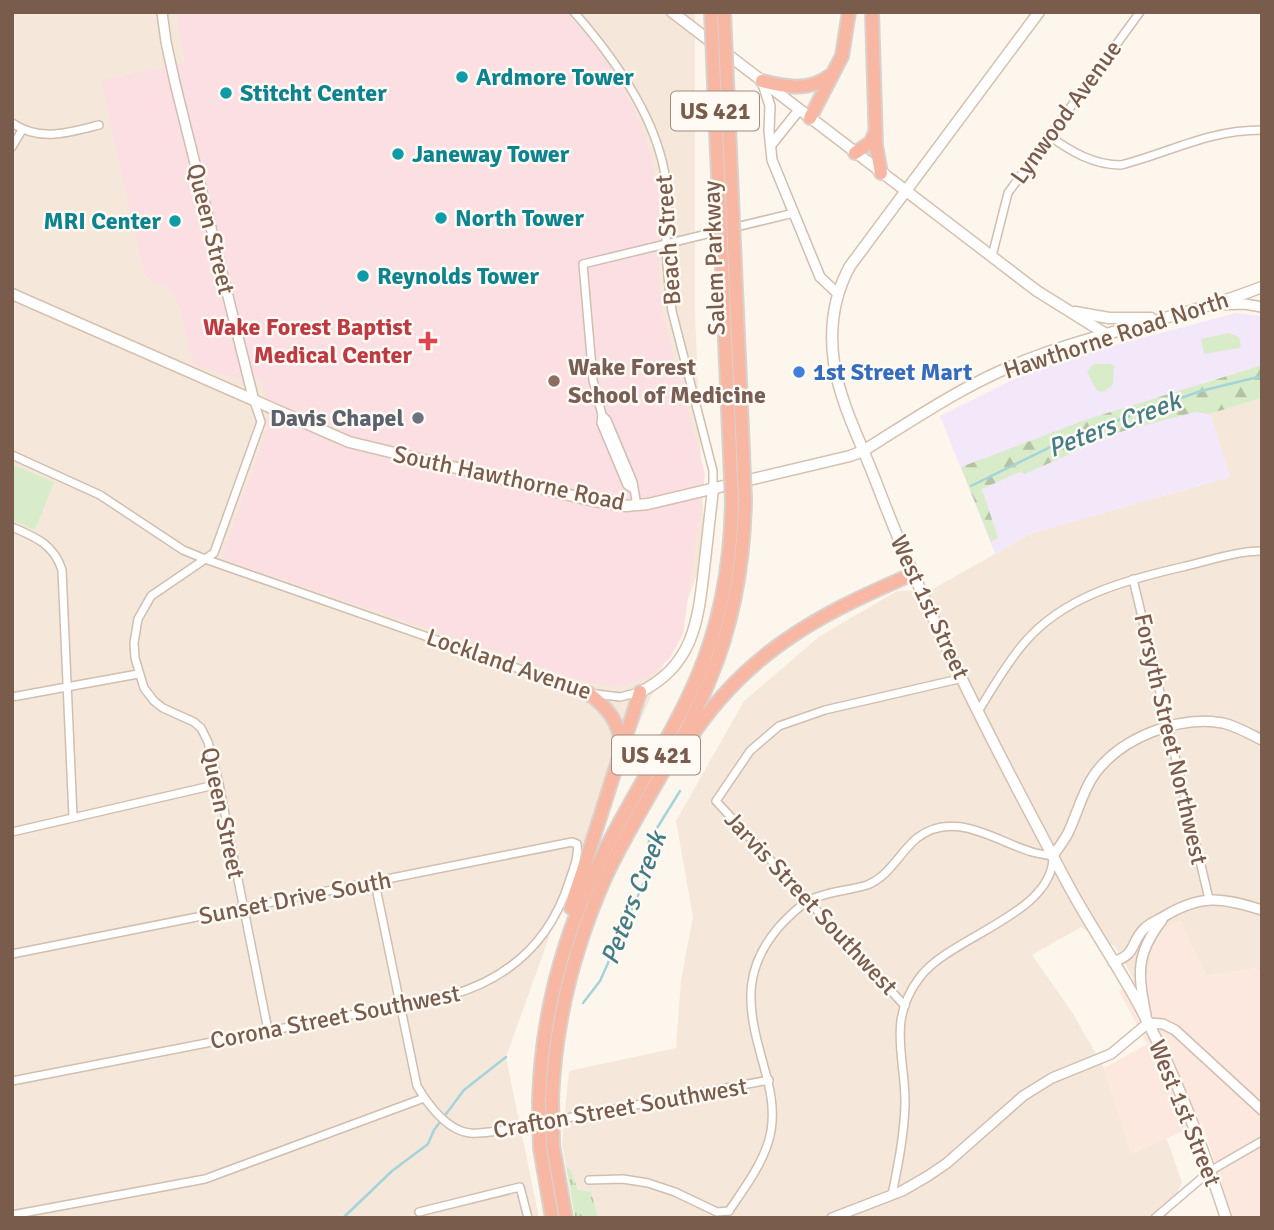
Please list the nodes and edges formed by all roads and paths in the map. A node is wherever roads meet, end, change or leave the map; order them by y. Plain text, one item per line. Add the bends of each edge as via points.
1 (162, 12) edge
2 (574, 12) edge
3 (672, 12) edge
4 (711, 12) edge
5 (724, 12) edge
6 (849, 12) edge
7 (872, 12) edge
8 (1039, 12) edge
9 (1140, 12) edge
10 (834, 73) junction
11 (762, 81) junction
12 (804, 114) junction
13 (12, 123) edge
14 (99, 125) dead end
15 (22, 130) junction
16 (1262, 130) edge
17 (875, 132) junction
18 (1048, 135) junction
19 (771, 145) junction
20 (12, 146) edge
21 (855, 153) junction
22 (881, 173) junction
23 (905, 191) junction
24 (794, 212) junction
25 (666, 244) junction
26 (992, 256) junction
27 (1262, 287) edge
28 (837, 293) junction
29 (12, 294) edge
30 (1211, 305) junction
31 (1262, 307) edge
32 (1067, 310) junction
33 (1162, 319) junction
34 (1106, 334) junction
35 (254, 401) junction
36 (863, 451) junction
37 (12, 455) edge
38 (713, 489) junction
39 (738, 501) junction
40 (637, 506) junction
41 (12, 527) edge
42 (1262, 551) edge
43 (205, 559) junction
44 (913, 574) junction
45 (1133, 579) junction
46 (138, 674) junction
47 (963, 678) junction
48 (68, 687) junction
49 (640, 692) junction
50 (588, 693) junction
51 (12, 697) edge
52 (979, 710) junction
53 (1168, 726) junction
54 (1262, 740) edge
55 (621, 751) junction
56 (219, 784) junction
57 (652, 790) junction
58 (74, 817) junction
59 (12, 832) edge
60 (577, 845) joint
61 (1053, 856) junction
62 (375, 883) junction
63 (1209, 899) junction
64 (808, 901) junction
65 (243, 908) junction
66 (1262, 910) edge
67 (1164, 916) junction
68 (12, 954) edge
69 (1113, 962) junction
70 (551, 1000) junction
71 (399, 1005) junction
72 (905, 1006) junction
73 (1148, 1023) junction
74 (268, 1030) junction
75 (769, 1080) junction
76 (12, 1081) edge
77 (424, 1098) junction
78 (545, 1100) junction
79 (1262, 1110) edge
80 (1262, 1141) edge
81 (547, 1147) junction
82 (1210, 1171) junction
83 (589, 1180) dead end
84 (892, 1195) junction
85 (419, 1212) dead end
86 (731, 1214) edge
87 (12, 1215) edge
88 (528, 1218) edge
89 (552, 1218) edge
90 (566, 1218) edge
91 (832, 1218) edge
92 (1155, 1218) edge
93 (1226, 1218) edge

1 - 35 street, Queen Street via 168,53
2 - 25 street, Beach Street via 621,72 657,146 667,192
3 - 11 main road
4 - 39 highway, Salem Parkway / US 421, bridge
5 - 39 highway, Salem Parkway / US 421, bridge
6 - 10 highway via 842,56
7 - 17 highway
8 - 23 main road, West 1st Street
9 - 18 street, Lynwood Avenue
10 - 11 highway via 802,88
10 - 12 highway
11 - 12 main road
11 - 19 street via 770,106
12 - 19 street
12 - 21 main road
13 - 15 street
14 - 15 street via 49,136
15 - 20 street
16 - 18 street via 1207,136 1121,165 1089,160
17 - 21 highway via 871,142
17 - 22 highway
18 - 26 street, Lynwood Avenue via 1008,192
19 - 24 street via 772,160
21 - 22 main road
22 - 23 main road
23 - 26 main road
23 - 28 main road, West 1st Street via 850,266
24 - 25 street
24 - 28 street via 820,276
25 - 38 street, Beach Street via 668,285 713,471
25 - 40 street via 583,264 593,380 603,431
26 - 32 main road
27 - 30 main road, Hawthorne Road North
28 - 36 main road, West 1st Street via 832,325 834,362
29 - 35 main road, South Hawthorne Road
30 - 31 street
30 - 33 main road, Hawthorne Road North
32 - 33 main road via 1109,318
32 - 34 main road
33 - 34 main road, Hawthorne Road North
34 - 36 main road, Hawthorne Road North via 982,379
35 - 40 main road, South Hawthorne Road via 368,447 605,503
35 - 43 street, Queen Street via 261,422 214,553
36 - 38 main road, South Hawthorne Road
36 - 44 main road, West 1st Street
37 - 43 street, Lockland Avenue via 100,495 183,550
38 - 40 main road, South Hawthorne Road
38 - 49 main road, Lockland Avenue via 691,638 674,668
39 - 57 highway, Salem Parkway / US 421 via 740,571 725,639 699,704
39 - 70 highway, Salem Parkway / US 421 via 718,614 705,656 594,872 569,935
41 - 48 street via 50,547 62,570
42 - 45 street
43 - 46 street, Queen Street via 151,596 138,619 134,643
43 - 50 street, Lockland Avenue
44 - 47 main road, West 1st Street
44 - 57 highway via 827,612 756,662 710,711 664,781
45 - 52 street via 1074,604 1039,627
45 - 53 street, Forsyth Street Northwest
46 - 48 street
46 - 56 street, Queen Street via 154,701 201,728
47 - 52 main road, West 1st Street
47 - 64 street, Jarvis Street Southwest via 825,710 779,726 750,751 716,801
48 - 51 street
48 - 58 street
49 - 50 street, Lockland Avenue via 620,697
49 - 55 highway
50 - 55 highway via 613,717
52 - 61 main road, West 1st Street
53 - 54 street via 1224,723
53 - 61 street via 1129,745 1096,773
53 - 63 street, Forsyth Street Northwest
55 - 70 highway via 554,961 549,980
56 - 58 street
56 - 65 street, Queen Street
57 - 78 highway, Salem Parkway / US 421 via 606,878 582,940
58 - 59 street
60 - 62 street, Sunset Drive South via 572,842
60 - 71 street, Corona Street Southwest via 563,902 533,947 493,979 468,991
61 - 64 street via 964,827 934,828 910,844 877,879
61 - 69 main road, West 1st Street
61 - 72 street via 1051,874 1038,890 1015,913 933,963 919,978
62 - 65 street, Sunset Drive South
62 - 71 street
63 - 66 street
63 - 67 street via 1180,906
64 - 72 street, Jarvis Street Southwest
64 - 75 street via 768,940 753,971 752,1015
65 - 68 street, Sunset Drive South
65 - 74 street, Queen Street
67 - 69 street via 1145,927 1129,955
67 - 73 street via 1146,942 1140,963
69 - 73 main road, West 1st Street
70 - 78 highway, Salem Parkway / US 421 via 543,1045
71 - 74 street, Corona Street Southwest
71 - 77 street via 413,1072
72 - 84 street via 898,1045 904,1125
73 - 79 street via 1175,1030
73 - 82 main road, West 1st Street
73 - 84 street via 1111,1054 1052,1078 1023,1096 947,1163
74 - 76 street, Corona Street Southwest
75 - 77 street, Crafton Street Southwest via 471,1134 449,1124
75 - 86 street via 771,1131
77 - 87 street via 205,1179
78 - 81 highway, Salem Parkway / US 421, bridge
80 - 82 street
81 - 89 highway, Salem Parkway / US 421
81 - 90 highway, Salem Parkway / US 421
82 - 92 street
82 - 93 main road, West 1st Street
83 - 86 street via 648,1183
84 - 91 street
85 - 88 street via 520,1187

